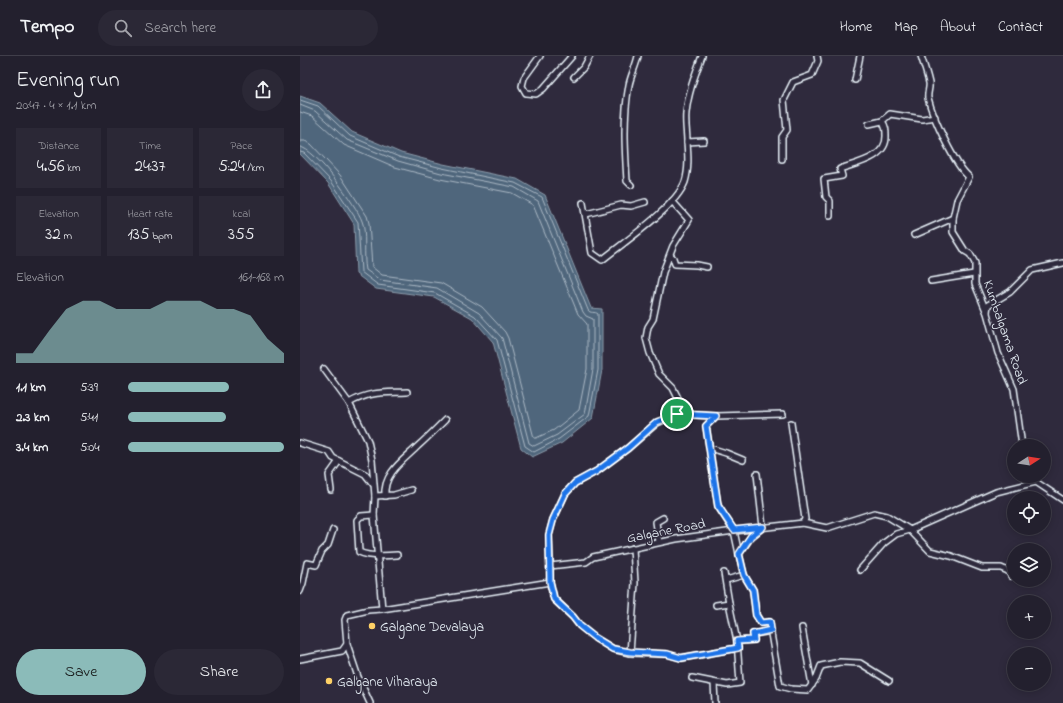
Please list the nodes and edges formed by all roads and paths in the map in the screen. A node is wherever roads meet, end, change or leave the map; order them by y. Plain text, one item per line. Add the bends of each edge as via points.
1 (540, 56) edge
2 (572, 56) edge
3 (590, 56) edge
4 (638, 56) edge
5 (702, 56) edge
6 (817, 56) edge
7 (860, 56) edge
8 (921, 56) edge
9 (574, 77) dead end
10 (855, 80) dead end
11 (935, 117) junction
12 (882, 122) junction
13 (869, 124) dead end
14 (704, 141) dead end
15 (687, 142) junction
16 (782, 159) dead end
17 (631, 185) dead end
18 (645, 202) dead end
19 (672, 202) junction
20 (583, 203) dead end
21 (586, 214) junction
22 (830, 216) dead end
23 (953, 218) junction
24 (914, 235) dead end
25 (670, 255) junction
26 (1063, 263) edge
27 (707, 267) dead end
28 (974, 274) junction
29 (931, 281) dead end
30 (987, 313) junction
31 (324, 369) dead end
32 (407, 392) dead end
33 (349, 403) junction
34 (677, 414) junction
35 (783, 414) dead end
36 (716, 416) junction
37 (445, 420) dead end
38 (791, 423) dead end
39 (1021, 439) edge
40 (300, 443) edge
41 (710, 448) junction
42 (743, 460) dead end
43 (339, 461) junction
44 (757, 474) dead end
45 (1032, 483) edge
46 (1038, 483) edge
47 (374, 485) junction
48 (331, 490) dead end
49 (411, 490) dead end
50 (375, 496) junction
51 (385, 496) junction
52 (1063, 500) edge
53 (560, 505) dead end
54 (374, 514) junction
55 (663, 518) dead end
56 (803, 523) junction
57 (763, 527) junction
58 (333, 530) dead end
59 (734, 530) junction
60 (910, 530) junction
61 (659, 542) junction
62 (632, 548) junction
63 (739, 554) junction
64 (378, 555) junction
65 (397, 556) dead end
66 (550, 566) junction
67 (860, 570) dead end
68 (1007, 571) edge
69 (724, 573) dead end
70 (744, 575) junction
71 (726, 580) junction
72 (550, 582) junction
73 (300, 591) edge
74 (729, 603) junction
75 (716, 605) dead end
76 (382, 609) junction
77 (802, 628) dead end
78 (771, 630) junction
79 (737, 641) junction
80 (347, 644) junction
81 (738, 648) junction
82 (630, 652) junction
83 (300, 659) edge
84 (692, 678) dead end
85 (889, 681) dead end
86 (714, 683) junction
87 (812, 685) junction
88 (370, 703) edge
89 (715, 703) edge

1 - 2 street via 524,78 522,86 526,93 536,94 543,89
3 - 9 street
4 - 17 street via 629,84 625,115 627,181
5 - 15 street via 694,76 686,114
6 - 16 street via 818,61 812,75 793,82 784,100 787,130 782,137
7 - 10 street
8 - 11 street, Kumbalgama Road via 929,84 928,97
11 - 12 street via 922,119 890,114
11 - 23 street, Kumbalgama Road via 954,158 969,177 957,200
12 - 13 street
12 - 22 street via 886,128 883,150 871,158 840,169 842,176 824,179 826,197 830,201
14 - 15 street
15 - 19 street via 688,164 685,183
18 - 21 street
19 - 21 street via 602,260 592,253
19 - 25 street via 689,220
20 - 21 street
23 - 24 street
23 - 28 street, Kumbalgama Road via 953,232 975,263
25 - 27 street via 675,264 697,264
25 - 34 street via 663,272 653,319 646,338 659,374 673,388 679,400
26 - 30 street via 1032,270 1010,292 988,305
28 - 29 street
28 - 30 street, Kumbalgama Road via 975,284
30 - 39 street, Kumbalgama Road via 998,353 1014,388
31 - 33 street
32 - 33 street via 372,393
33 - 47 street via 368,442
34 - 36 street
34 - 66 street via 657,422 628,448 597,471 575,483 565,494 549,535
35 - 36 street
36 - 41 street via 706,426
37 - 51 street via 400,462 386,483
38 - 56 street via 805,519
40 - 43 street via 329,452
41 - 42 street
41 - 59 street via 718,506
43 - 47 street via 365,474
43 - 48 street via 329,475
44 - 57 street
45 - 60 street via 996,492
46 - 52 street
47 - 50 street
49 - 51 street
50 - 51 street
50 - 54 street
53 - 66 street via 550,533
54 - 64 street
54 - 64 street via 361,516 357,520 358,548 363,554
55 - 61 street via 656,522
56 - 57 street, Galgane Road
56 - 60 street, Galgane Road via 827,528 874,513 887,516
57 - 59 street, Galgane Road
57 - 63 street via 751,536
58 - 73 street via 328,545 322,551 316,565 307,563
59 - 61 street, Galgane Road
59 - 63 street
60 - 67 street via 896,534 884,543
60 - 68 street, Galgane Road via 930,551 982,568
61 - 62 street, Galgane Road
62 - 66 street, Galgane Road via 593,557 586,562
62 - 82 street via 635,583
63 - 70 street
64 - 65 street
64 - 76 street
66 - 72 street
69 - 71 street
70 - 71 street
70 - 78 street via 753,590 756,615 761,623 770,622
71 - 74 street
72 - 76 street
72 - 82 street via 554,599 580,626 613,649
74 - 75 street
74 - 79 street
76 - 80 street via 347,615
77 - 87 street
78 - 79 street via 753,634 754,640
78 - 87 street via 780,686 808,690
79 - 81 street
80 - 83 street via 342,651
80 - 88 street
81 - 82 street via 681,658 667,654
81 - 86 street via 740,683 727,686
84 - 86 street
85 - 87 street via 860,663 840,662 821,666
86 - 89 street

